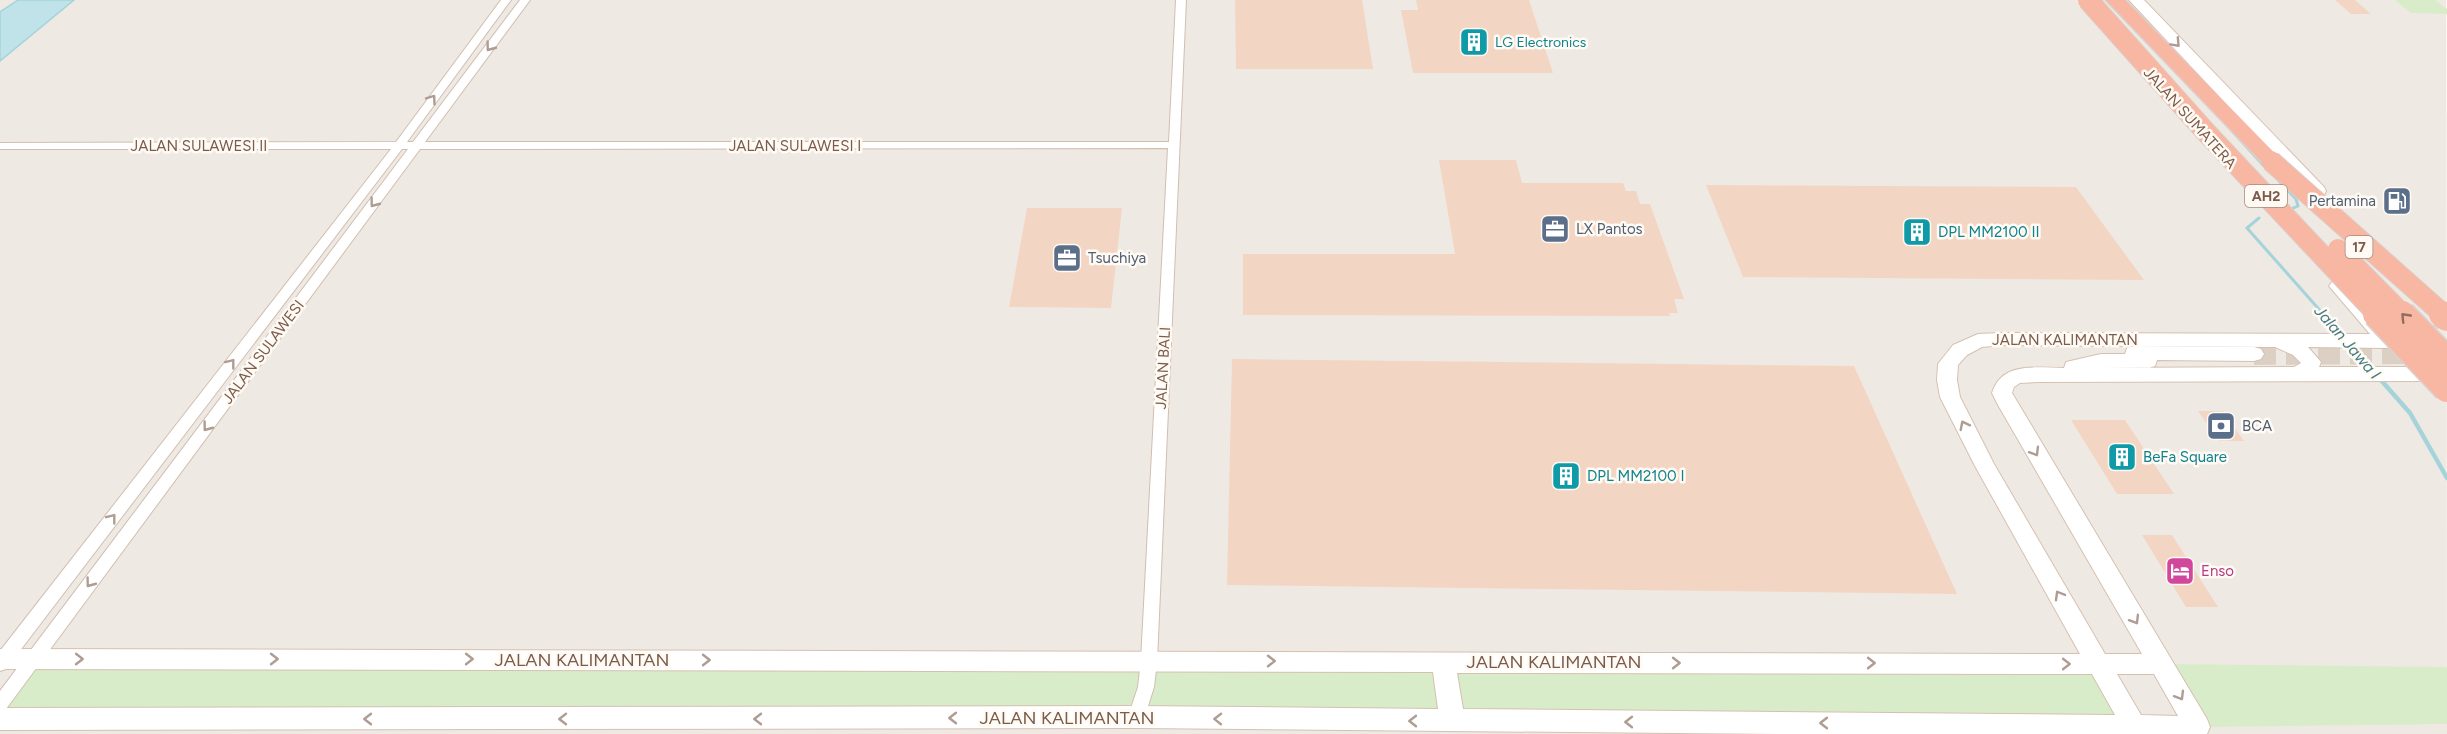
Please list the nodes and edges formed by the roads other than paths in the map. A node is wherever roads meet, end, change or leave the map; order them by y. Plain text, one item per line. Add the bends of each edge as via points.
1 (506, 0) edge
2 (525, 0) edge
3 (1181, 0) edge
4 (2085, 0) edge
5 (2099, 0) edge
6 (2115, 0) edge
7 (2136, 0) edge
8 (1174, 145) junction
9 (0, 146) edge
10 (416, 146) junction
11 (398, 147) junction
12 (2271, 161) junction
13 (2447, 318) edge
14 (2447, 324) edge
15 (2447, 333) edge
16 (2386, 341) junction
17 (2260, 352) junction
18 (2039, 375) junction
19 (2292, 375) junction
20 (2443, 382) edge
21 (34, 659) junction
22 (1, 660) edge
23 (1149, 661) junction
24 (1444, 662) junction
25 (2099, 664) junction
26 (2161, 664) junction
27 (0, 704) edge
28 (0, 719) edge
29 (1452, 721) junction
30 (1137, 726) edge
31 (2134, 726) junction

11 -> 1 street, JALAN SULAWESI
2 -> 10 street, JALAN SULAWESI
3 - 8 street, JALAN BALI
4 - 16 street, JALAN SUMATERA
4 - 20 highway, AH2, bridge
20 -> 5 highway, 17, bridge
6 - 12 highway, 17
7 -> 14 street
8 - 10 street, JALAN SULAWESI I
8 - 23 street, JALAN BALI
9 - 11 street, JALAN SULAWESI II
10 - 11 street, JALAN SULAWESI I
10 -> 21 street, JALAN SULAWESI
22 -> 11 street, JALAN SULAWESI
12 - 13 highway, bridge
12 - 15 highway, 17, bridge
16 - 17 street, JALAN KALIMANTAN via 2334,339
16 - 20 street, JALAN SUMATERA
17 - 18 street via 2101,361
17 - 19 street via 2288,344 2309,359 2308,370
25 -> 17 street, JALAN KALIMANTAN via 1985,466 1950,397 1948,364 1960,350 1978,341
18 - 19 street, JALAN KALIMANTAN
18 -> 26 street, JALAN KALIMANTAN via 2016,376 2005,383 2002,393
19 - 20 street, JALAN KALIMANTAN via 2392,375
21 - 22 street, JALAN KALIMANTAN
21 -> 23 street, JALAN KALIMANTAN
21 - 27 street, JALAN SULAWESI
23 -> 24 street, JALAN KALIMANTAN
23 - 30 street, JALAN BALI
24 -> 25 street, JALAN KALIMANTAN
24 - 29 street
25 - 26 street, JALAN KALIMANTAN
25 - 31 street, JALAN KALIMANTAN
26 -> 31 street, JALAN KALIMANTAN via 2198,727
30 -> 28 street, JALAN KALIMANTAN
29 -> 30 street, JALAN KALIMANTAN
31 -> 29 street, JALAN KALIMANTAN

